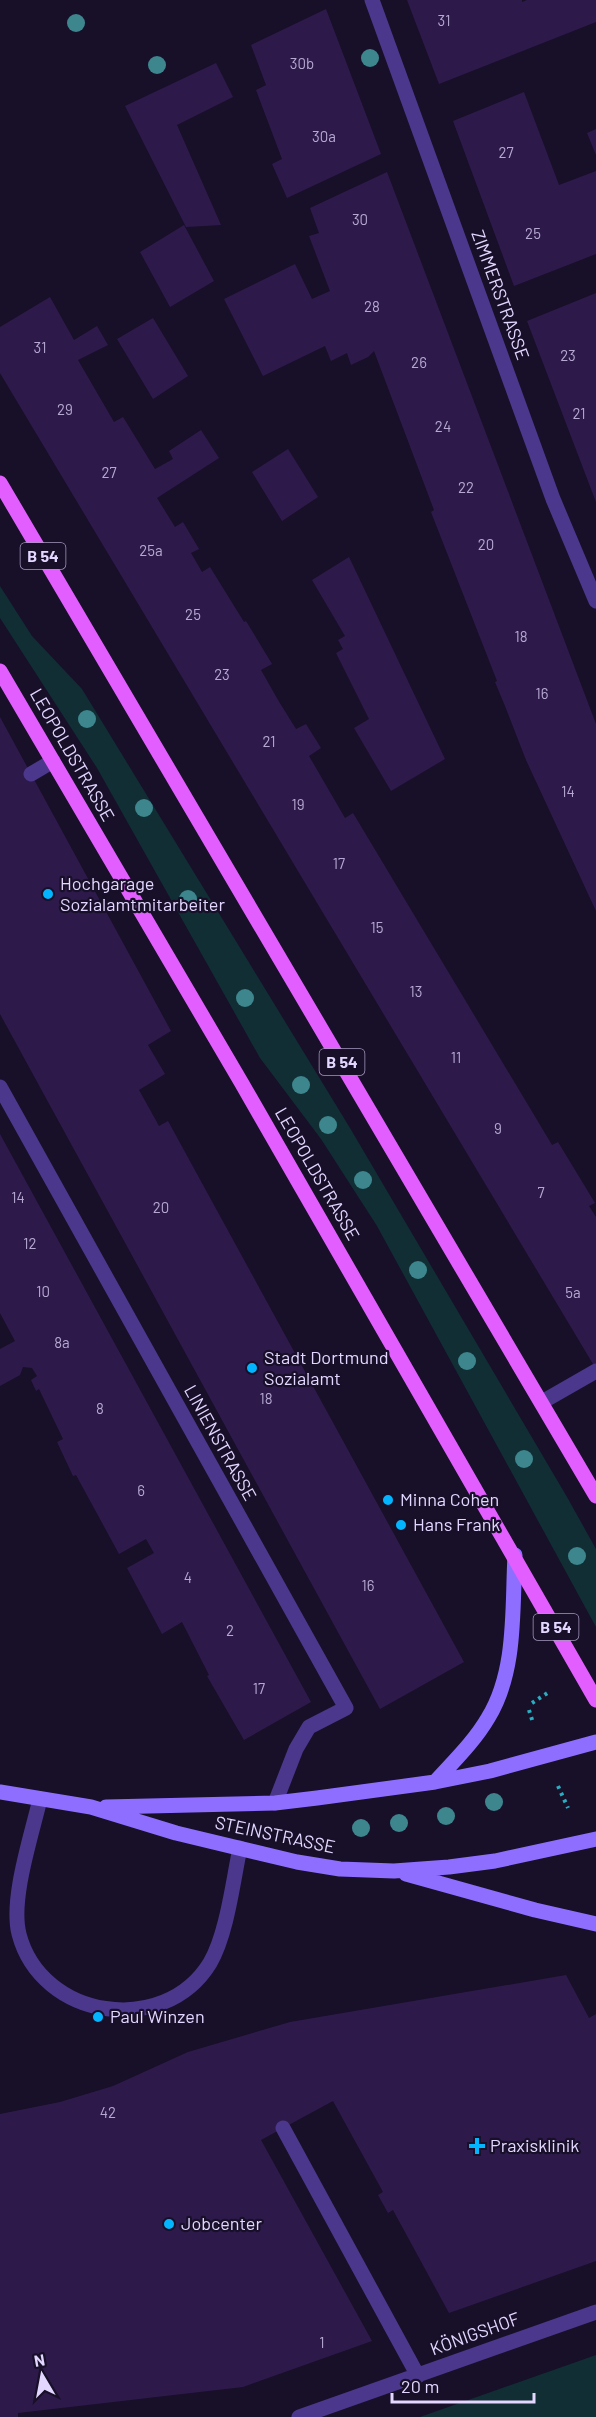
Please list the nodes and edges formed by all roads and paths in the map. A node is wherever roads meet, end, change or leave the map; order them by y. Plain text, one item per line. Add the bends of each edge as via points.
1 (372, 0) edge
2 (0, 483) edge
3 (596, 601) edge
4 (0, 671) edge
5 (53, 761) junction
6 (31, 774) dead end
7 (0, 1087) edge
8 (596, 1371) edge
9 (542, 1402) junction
10 (596, 1496) edge
11 (514, 1555) junction
12 (596, 1700) edge
13 (528, 1706) dead end
14 (533, 1723) dead end
15 (596, 1742) edge
16 (435, 1782) junction
17 (557, 1782) dead end
18 (0, 1792) edge
19 (40, 1799) junction
20 (275, 1803) junction
21 (91, 1808) junction
22 (568, 1808) dead end
23 (596, 1839) edge
24 (240, 1848) junction
25 (394, 1871) junction
26 (596, 1924) edge
27 (283, 2128) dead end
28 (596, 2312) edge
29 (418, 2376) junction
30 (299, 2417) edge

1 - 3 street, ZIMMERSTRASSE via 553,499
2 - 9 main road, B 54
4 - 5 main road, LEOPOLDSTRASSE / B 54
5 - 6 street
5 - 11 main road, LEOPOLDSTRASSE / B 54
7 - 20 street, LINIENSTRASSE via 345,1708 309,1727
8 - 9 street
9 - 10 main road, B 54
11 - 12 main road, LEOPOLDSTRASSE / B 54
11 - 16 main road via 509,1653 497,1701 474,1738
13 - 14 path
15 - 16 main road, STEINSTRASSE
16 - 20 main road, STEINSTRASSE
17 - 22 path
18 - 19 main road, STEINSTRASSE
19 - 21 main road, STEINSTRASSE
19 - 24 street via 17,1910 19,1933 39,1974 55,1989 89,2006 138,2009 169,2000 194,1981 209,1964 218,1944
20 - 21 main road, STEINSTRASSE
21 - 24 main road, STEINSTRASSE
23 - 25 main road, STEINSTRASSE via 495,1861
24 - 25 main road, STEINSTRASSE via 340,1869
25 - 26 main road
27 - 29 street
28 - 29 street, KÖNIGSHOF
29 - 30 street, KÖNIGSHOF

